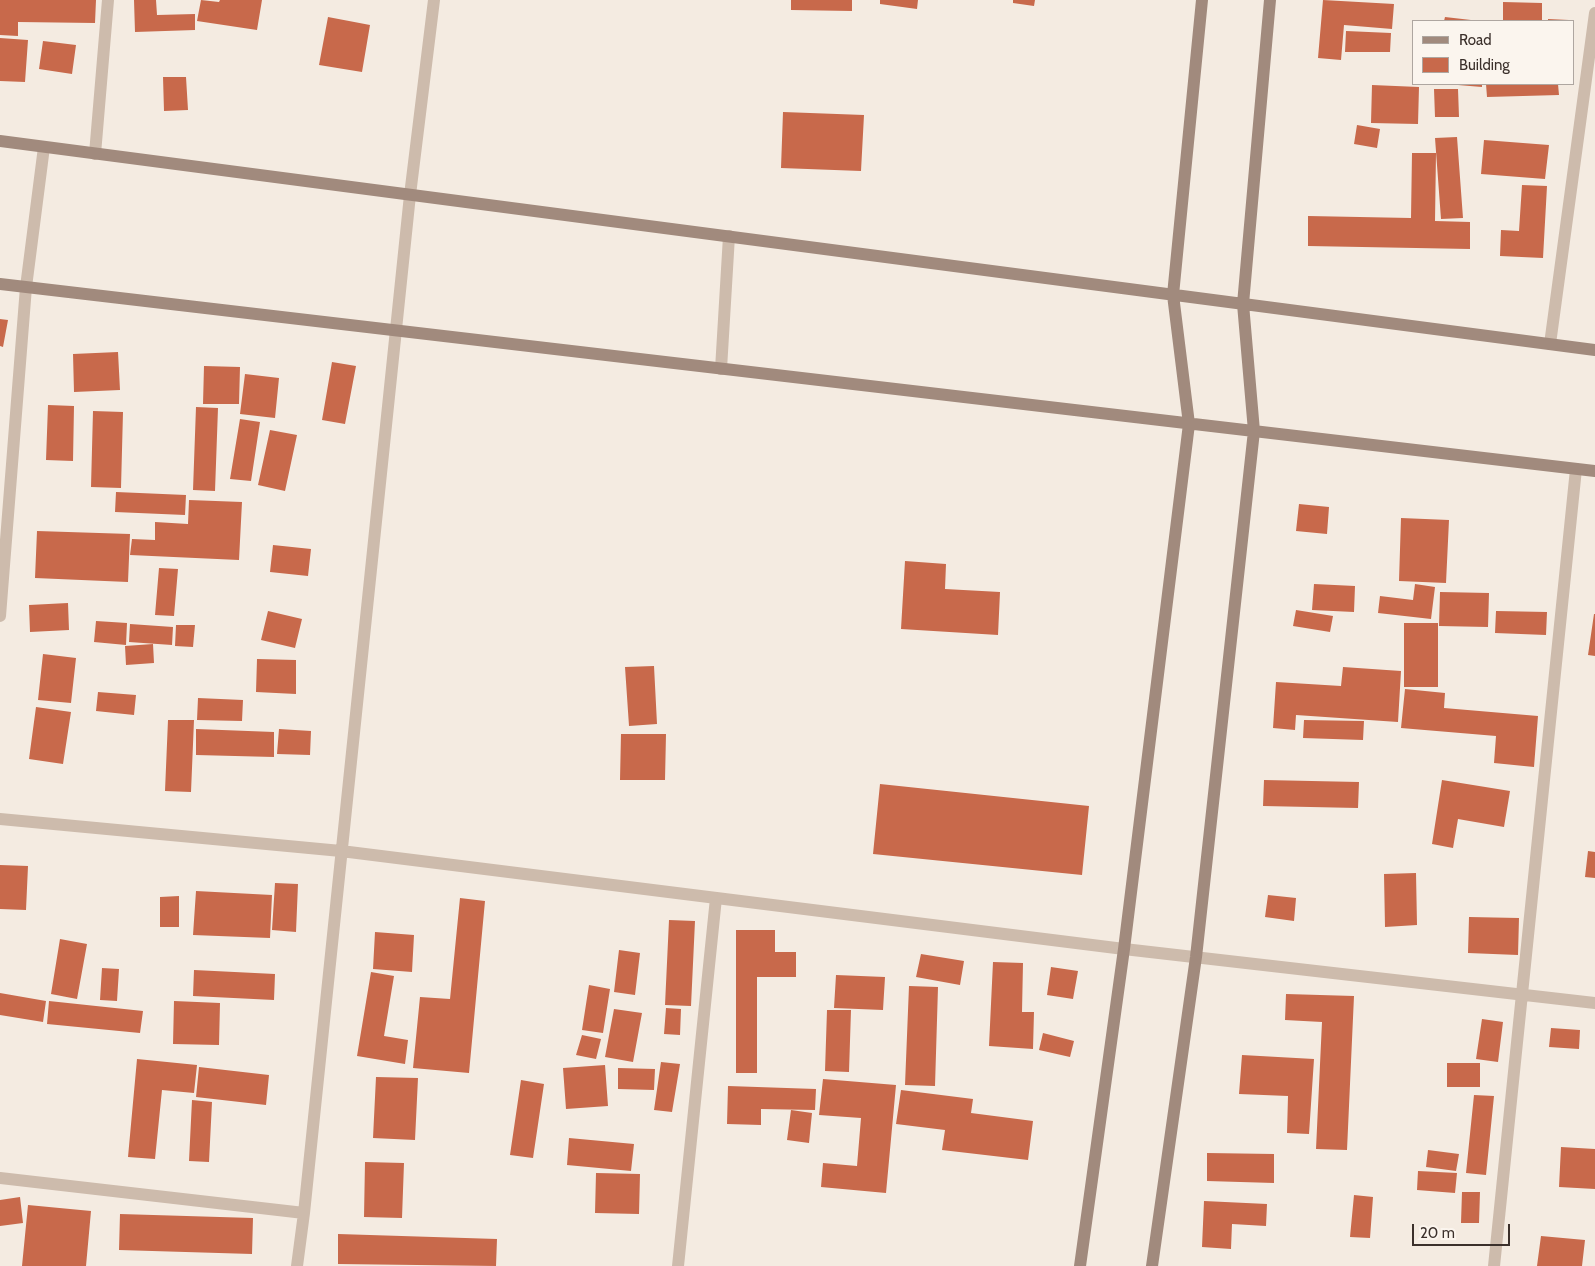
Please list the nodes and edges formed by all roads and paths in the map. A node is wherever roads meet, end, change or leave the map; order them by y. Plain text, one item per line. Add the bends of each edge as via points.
1 (108, 0) edge
2 (434, 0) edge
3 (1202, 0) edge
4 (1270, 0) edge
5 (1595, 13) edge
6 (0, 141) edge
7 (44, 147) junction
8 (96, 154) junction
9 (410, 195) junction
10 (729, 236) junction
11 (0, 284) edge
12 (26, 288) junction
13 (1173, 294) junction
14 (1243, 304) junction
15 (396, 331) junction
16 (1550, 344) junction
17 (1595, 350) edge
18 (721, 369) junction
19 (1189, 424) junction
20 (1254, 431) junction
21 (1576, 469) junction
22 (1595, 471) edge
23 (0, 616) edge
24 (0, 820) edge
25 (341, 851) junction
26 (716, 898) junction
27 (1124, 949) junction
28 (1196, 957) junction
29 (1523, 995) junction
30 (1595, 1003) edge
31 (0, 1178) edge
32 (304, 1213) junction
33 (297, 1266) edge
34 (678, 1266) edge
35 (1080, 1266) edge
36 (1152, 1266) edge
37 (1494, 1266) edge

1 - 8 street
2 - 9 street
3 - 13 street
4 - 14 street
5 - 16 street
6 - 7 street
7 - 8 street
7 - 12 street
8 - 9 street
9 - 10 street
9 - 15 street
10 - 13 street
10 - 18 street
11 - 12 street
12 - 15 street
12 - 23 street
13 - 14 street
13 - 19 street
14 - 16 street
14 - 20 street
15 - 18 street
15 - 25 street
16 - 17 street
18 - 19 street
19 - 20 street
19 - 27 street
20 - 21 street
20 - 28 street
21 - 22 street
21 - 29 street
24 - 25 street
25 - 26 street
25 - 32 street
26 - 27 street
26 - 34 street
27 - 28 street
27 - 35 street
28 - 29 street
28 - 36 street
29 - 30 street
29 - 37 street
31 - 32 street
32 - 33 street

